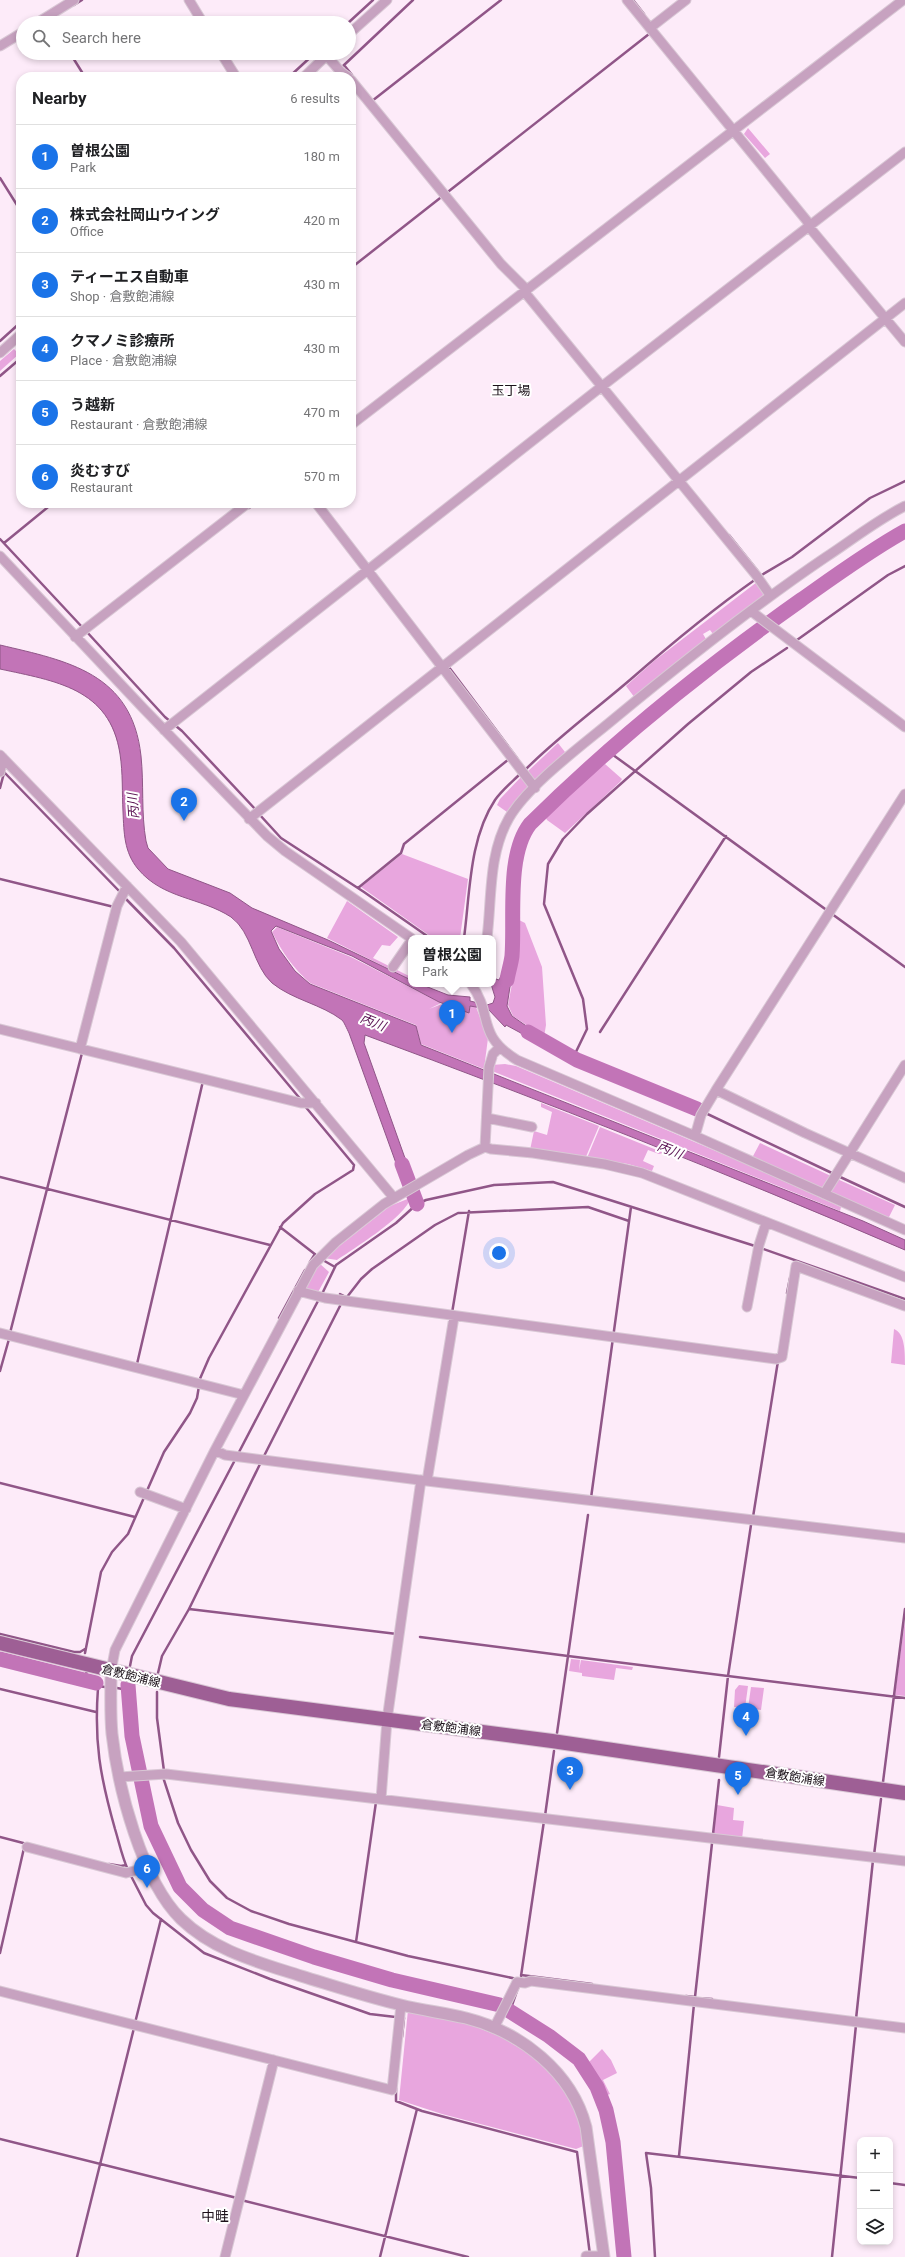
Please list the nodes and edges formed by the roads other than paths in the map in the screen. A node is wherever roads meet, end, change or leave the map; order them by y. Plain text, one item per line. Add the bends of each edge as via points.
1 (74, 0) edge
2 (189, 0) edge
3 (387, 0) edge
4 (627, 0) edge
5 (686, 0) edge
6 (903, 0) edge
7 (48, 16) edge
8 (199, 16) edge
9 (356, 28) edge
10 (650, 28) junction
11 (16, 36) edge
12 (0, 46) edge
13 (225, 60) edge
14 (322, 60) edge
15 (333, 60) edge
16 (233, 72) edge
17 (309, 72) edge
18 (342, 72) edge
19 (356, 86) edge
20 (735, 131) junction
21 (905, 152) edge
22 (811, 227) junction
23 (526, 291) junction
24 (905, 303) edge
25 (887, 317) junction
26 (16, 339) edge
27 (905, 342) edge
28 (0, 353) edge
29 (603, 387) junction
30 (356, 421) edge
31 (681, 479) junction
32 (905, 506) edge
33 (242, 508) edge
34 (320, 508) edge
35 (0, 556) edge
36 (370, 571) junction
37 (770, 595) junction
38 (750, 611) junction
39 (81, 632) junction
40 (444, 667) junction
41 (170, 726) junction
42 (905, 727) edge
43 (1, 762) edge
44 (535, 788) junction
45 (905, 794) edge
46 (255, 814) junction
47 (124, 892) junction
48 (487, 935) edge
49 (408, 938) edge
50 (408, 944) edge
51 (393, 967) dead end
52 (475, 987) edge
53 (0, 1029) edge
54 (81, 1046) junction
55 (499, 1048) junction
56 (905, 1065) edge
57 (718, 1091) junction
58 (316, 1103) junction
59 (487, 1118) junction
60 (532, 1126) dead end
61 (695, 1136) junction
62 (485, 1147) junction
63 (851, 1154) junction
64 (905, 1178) edge
65 (824, 1194) junction
66 (394, 1198) junction
67 (766, 1223) junction
68 (905, 1230) edge
69 (905, 1277) edge
70 (298, 1291) junction
71 (905, 1306) edge
72 (747, 1308) dead end
73 (454, 1317) junction
74 (0, 1333) edge
75 (244, 1395) junction
76 (215, 1450) junction
77 (425, 1480) junction
78 (143, 1493) dead end
79 (186, 1509) junction
80 (905, 1538) edge
81 (0, 1643) edge
82 (112, 1671) junction
83 (387, 1720) junction
84 (120, 1777) junction
85 (905, 1794) edge
86 (379, 1799) junction
87 (27, 1847) dead end
88 (905, 1861) edge
89 (149, 1867) junction
90 (0, 1991) edge
91 (400, 2013) junction
92 (494, 2028) junction
93 (905, 2028) edge
94 (274, 2060) junction
95 (597, 2256) edge
96 (226, 2257) edge

1 - 7 street
2 - 8 street
3 - 9 street
4 - 10 street
5 - 10 street
6 - 20 street
10 - 20 street
11 - 12 street
13 - 16 street
14 - 17 street
15 - 18 street
19 - 23 street
20 - 22 street
20 - 23 street
21 - 22 street
22 - 25 street
22 - 29 street
23 - 29 street
23 - 30 street
24 - 25 street
25 - 27 street
25 - 31 street
26 - 28 street
29 - 31 street
29 - 36 street
31 - 37 street
31 - 40 street
32 - 37 street
33 - 39 street
34 - 36 street
35 - 39 street
36 - 40 street
36 - 41 street
37 - 38 street
38 - 42 street
38 - 44 street via 704,644 629,705
39 - 41 street
40 - 44 street
40 - 46 street
41 - 46 street
43 - 47 street
44 - 48 street via 509,817 500,839 491,874
45 - 57 street via 828,911
46 - 49 street via 282,849
47 - 54 street via 116,908
47 - 58 street via 180,942
50 - 51 street
52 - 55 street via 489,1032
53 - 54 street
54 - 58 street via 303,1104
55 - 59 street via 493,1054 489,1067
55 - 61 street via 525,1064
56 - 63 street
57 - 61 street via 703,1113
57 - 63 street
58 - 66 street
59 - 60 street
59 - 62 street
61 - 65 street
62 - 66 street
62 - 67 street via 632,1170
63 - 64 street
63 - 65 street
65 - 68 street
66 - 70 street via 319,1258
67 - 69 street
67 - 72 street via 758,1248
70 - 73 street via 320,1297
70 - 75 street
71 - 73 street via 796,1266 782,1357 778,1359
73 - 77 street
74 - 75 street
75 - 76 street
76 - 77 street via 225,1455
76 - 79 street
77 - 80 street
77 - 83 street
78 - 79 street
79 - 82 street via 115,1650
81 - 82 main road, 倉敷飽浦線
82 - 83 main road, 倉敷飽浦線 via 229,1699
82 - 84 street via 112,1735
83 - 85 main road, 倉敷飽浦線 via 552,1741
83 - 86 street
84 - 86 street via 166,1774
84 - 89 street via 131,1822
86 - 88 street
87 - 89 street via 129,1872
89 - 91 street via 169,1905 180,1918 216,1945 351,1992
90 - 94 street
91 - 92 street via 468,2018
91 - 94 street via 392,2090
92 - 93 street via 520,1983 531,1981
92 - 95 street via 546,2060 567,2082 582,2108 586,2127
94 - 96 street

